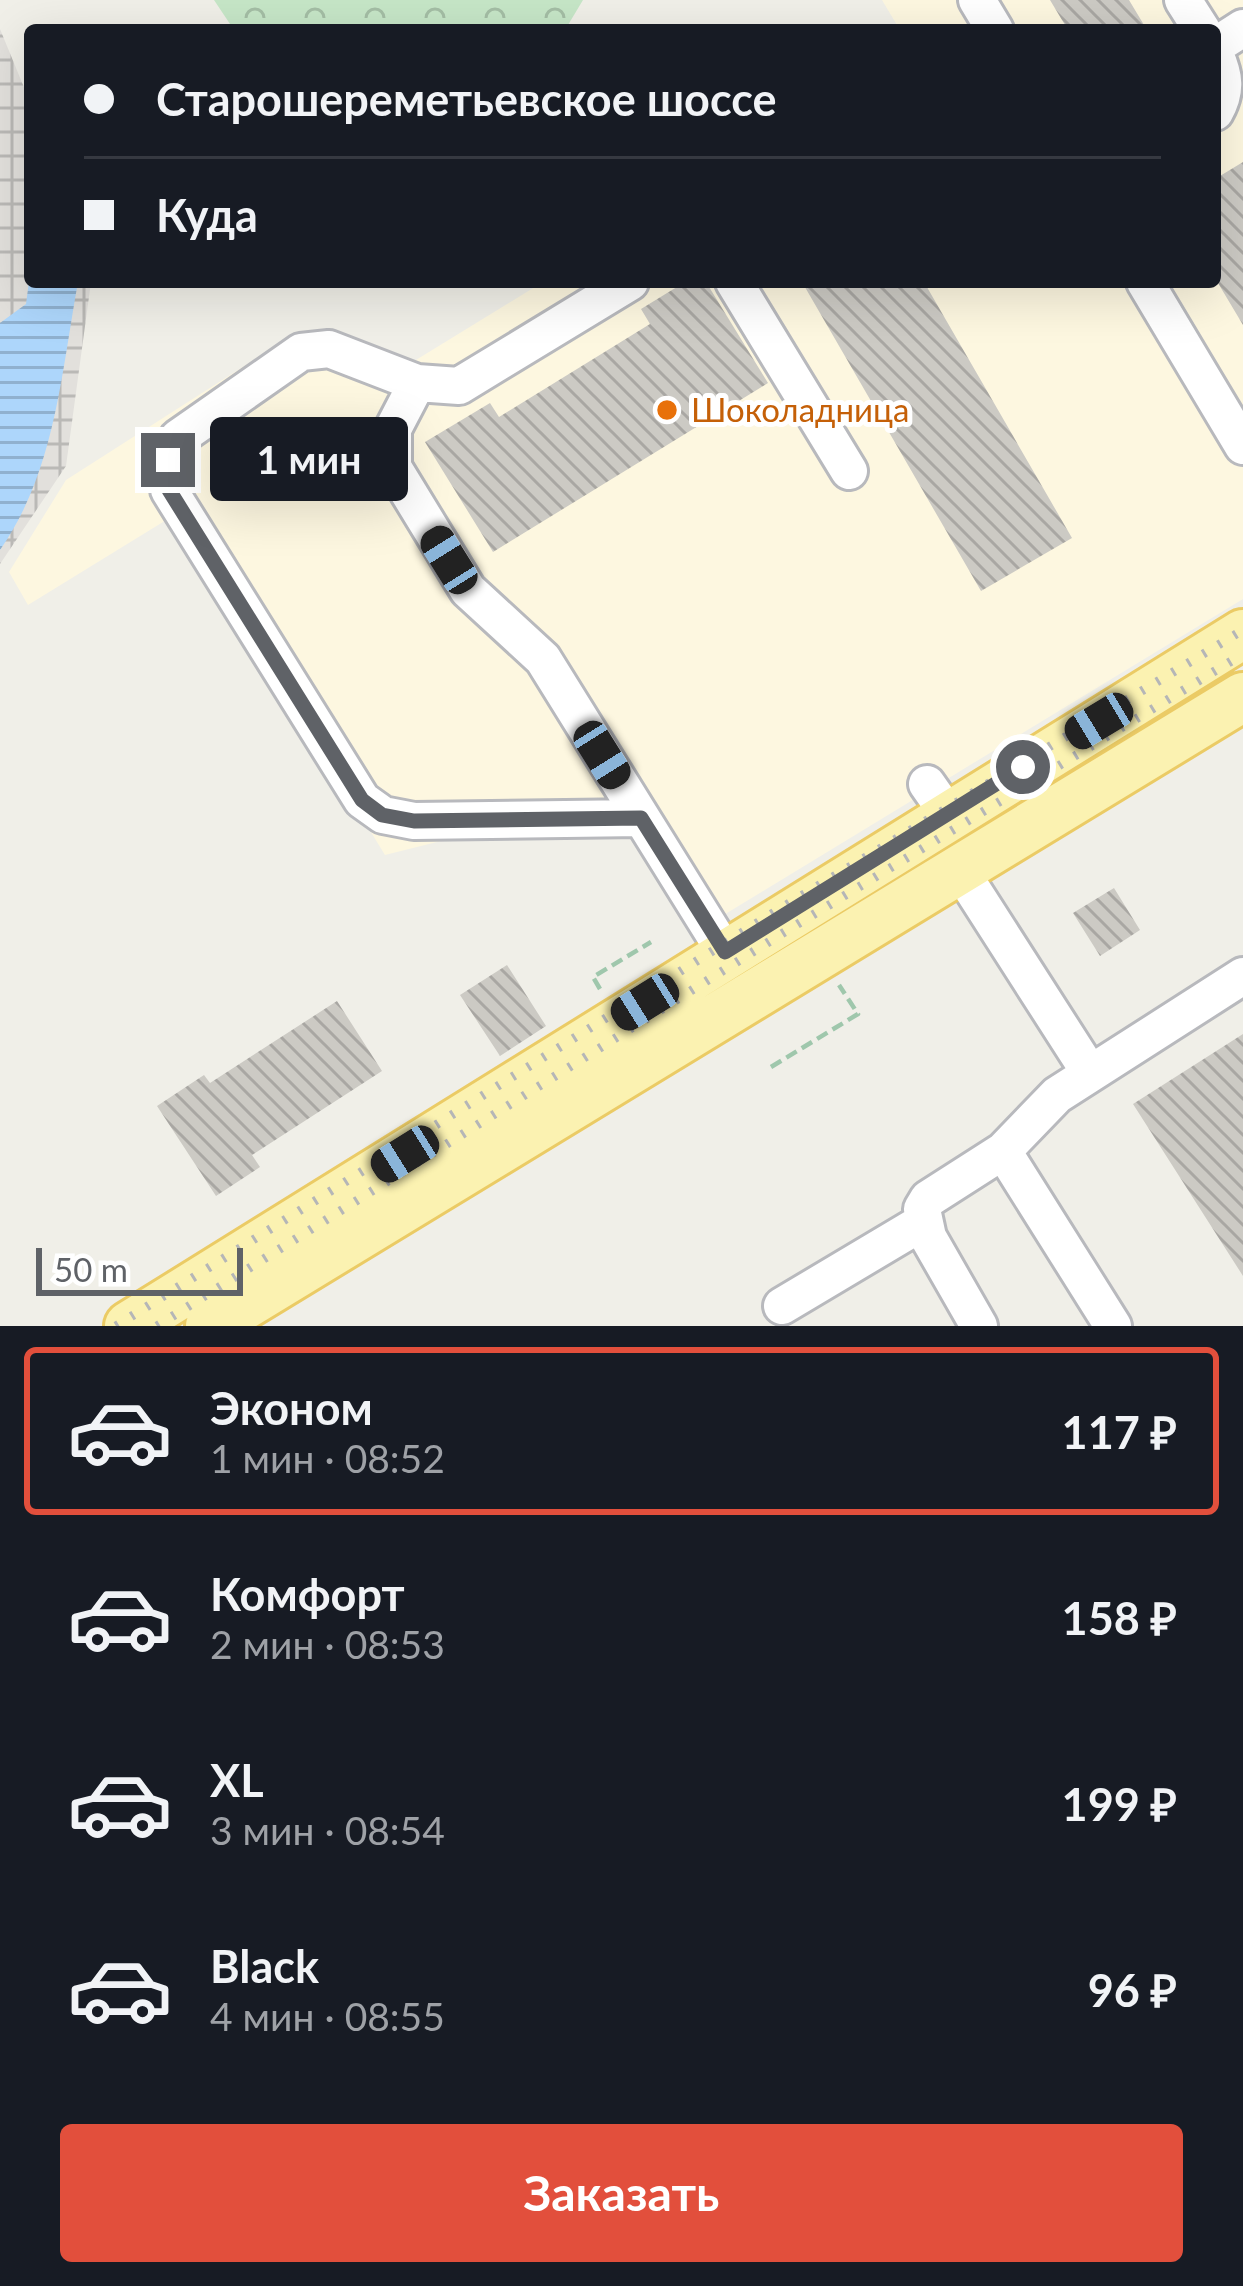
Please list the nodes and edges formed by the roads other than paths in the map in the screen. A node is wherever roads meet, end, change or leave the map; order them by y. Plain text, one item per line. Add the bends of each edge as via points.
1 (1221, 66) edge
2 (1221, 102) edge
3 (620, 288) edge
4 (738, 288) edge
5 (1149, 288) edge
6 (417, 383) junction
7 (1243, 446) edge
8 (849, 471) dead end
9 (1243, 634) edge
10 (1243, 697) edge
11 (641, 818) junction
12 (958, 867) junction
13 (725, 952) junction
14 (1243, 976) edge
15 (1090, 1073) junction
16 (1003, 1151) junction
17 (923, 1222) junction
18 (782, 1306) dead end
19 (241, 1318) edge
20 (129, 1326) edge
21 (979, 1326) edge
22 (1113, 1326) edge

1 - 2 lane
3 - 6 lane via 459,386
4 - 8 lane
5 - 7 lane
6 - 11 lane via 393,429 393,467 468,590 543,659
6 - 11 lane via 329,349 301,352 178,438 168,460 169,490 362,800 382,815
9 - 13 main road via 938,799
10 - 12 main road
11 - 13 lane
12 - 15 lane
12 - 19 main road
13 - 20 main road
14 - 15 lane
15 - 16 lane via 1057,1094
16 - 17 lane via 928,1198
16 - 22 lane
17 - 18 lane
17 - 21 lane

